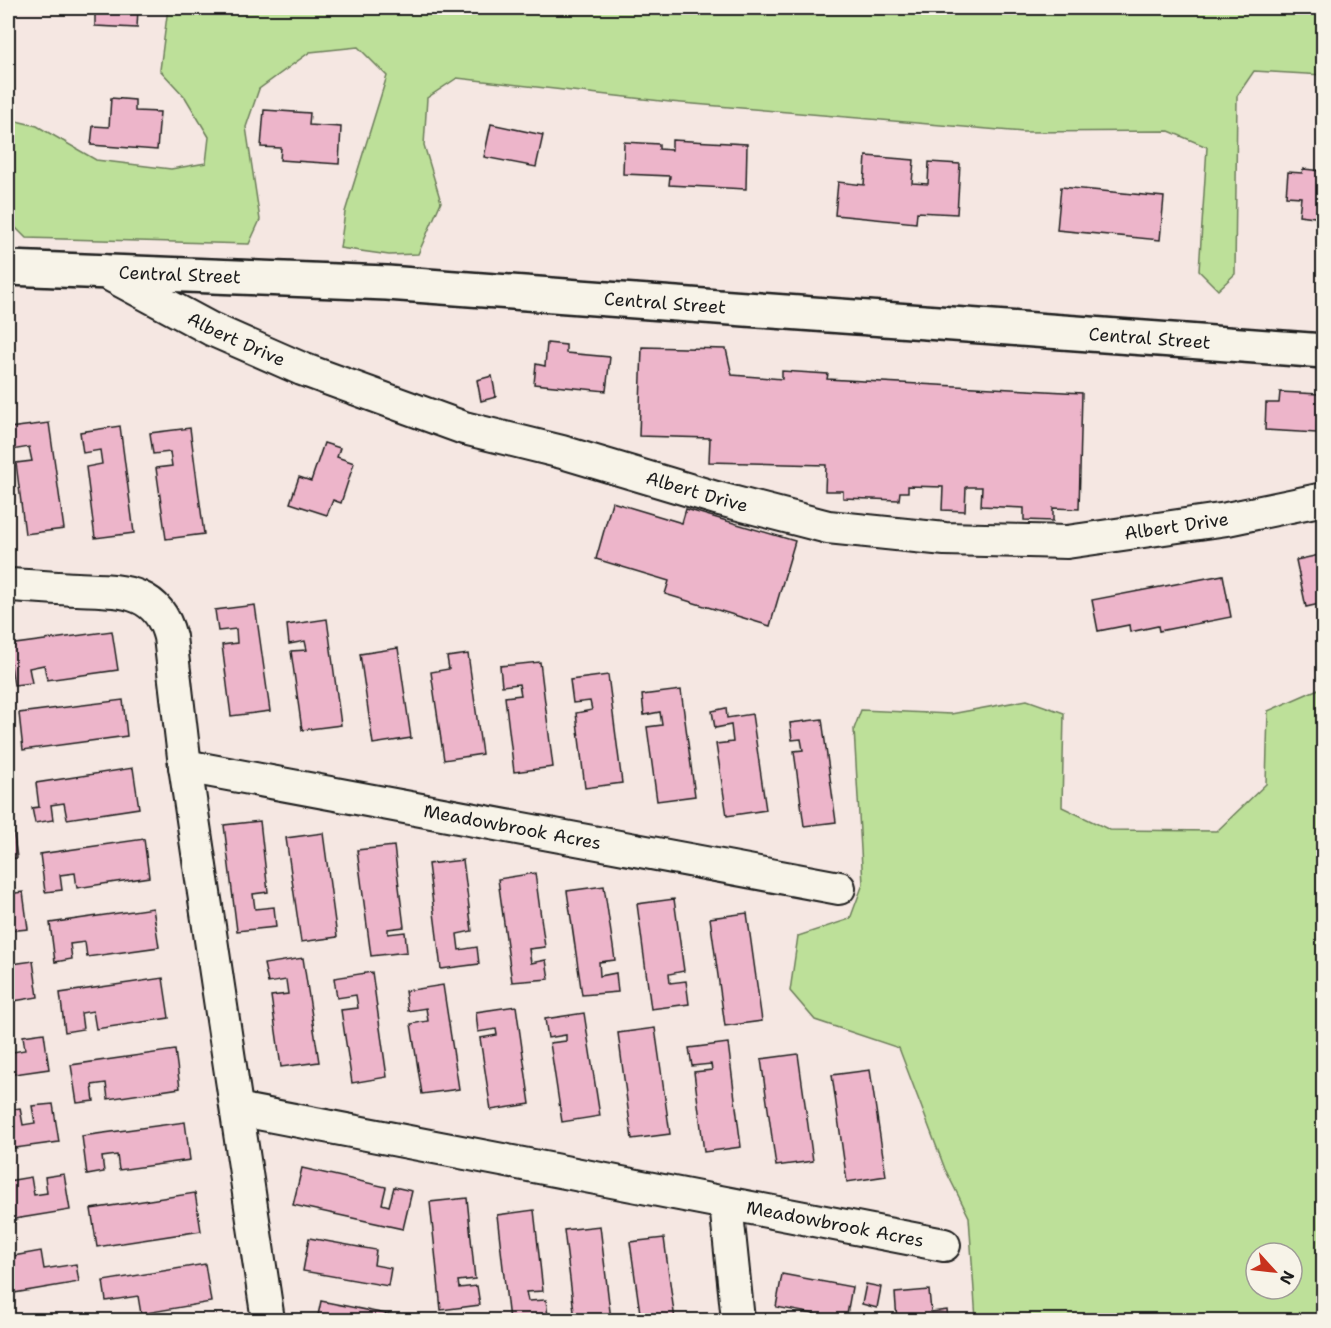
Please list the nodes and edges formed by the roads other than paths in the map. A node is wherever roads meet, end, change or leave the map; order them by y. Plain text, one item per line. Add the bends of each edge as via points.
1 (8, 268) edge
2 (103, 271) junction
3 (1323, 351) edge
4 (1323, 499) edge
5 (8, 585) edge
6 (185, 766) junction
7 (839, 888) dead end
8 (237, 1109) junction
9 (726, 1204) junction
10 (944, 1245) dead end
11 (268, 1320) edge
12 (738, 1320) edge

1 - 2 main road, Central Street
2 - 3 main road, Central Street via 387,283
2 - 4 street, Albert Drive via 212,329 302,369 464,428 828,527 945,538 1067,542 1227,519
5 - 6 street via 124,592 155,607 167,624 170,637
6 - 7 street, Meadowbrook Acres
6 - 8 street
8 - 9 street, Meadowbrook Acres
8 - 11 street
9 - 10 street, Meadowbrook Acres
9 - 12 street, Meadowbrook Acres

